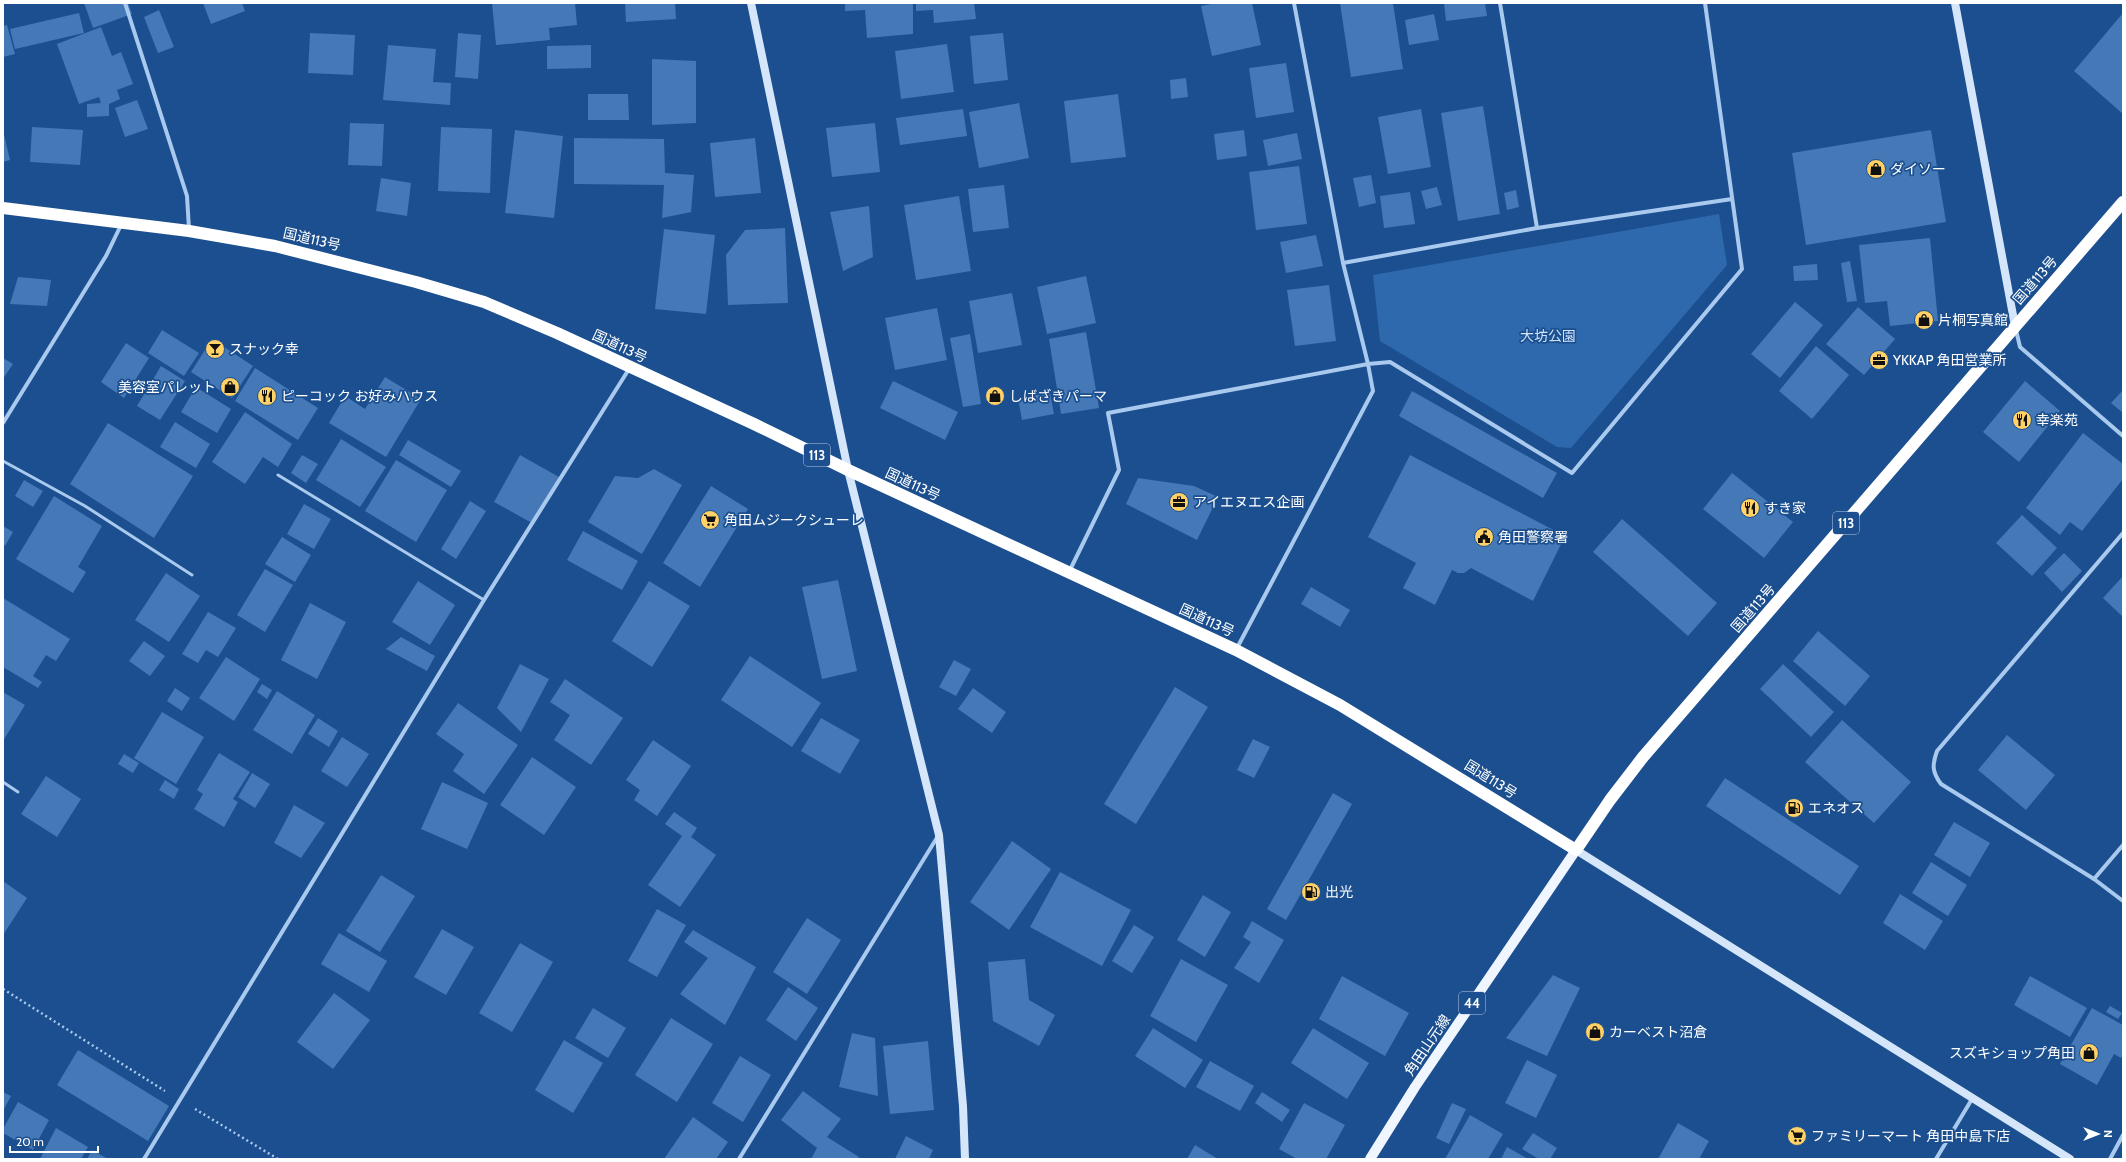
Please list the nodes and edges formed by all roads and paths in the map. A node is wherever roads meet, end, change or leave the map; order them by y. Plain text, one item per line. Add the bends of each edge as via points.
1 (125, 3) edge
2 (751, 3) edge
3 (1294, 3) edge
4 (1500, 3) edge
5 (1705, 3) edge
6 (1955, 3) edge
7 (1732, 199) junction
8 (2123, 202) edge
9 (3, 208) edge
10 (122, 223) junction
11 (1537, 228) junction
12 (189, 231) junction
13 (1343, 263) junction
14 (2015, 326) junction
15 (1368, 364) junction
16 (631, 367) junction
17 (3, 422) edge
18 (2123, 436) edge
19 (3, 461) edge
20 (848, 470) junction
21 (278, 475) dead end
22 (2123, 533) edge
23 (1069, 572) junction
24 (192, 575) dead end
25 (484, 600) junction
26 (1236, 650) junction
27 (3, 782) edge
28 (18, 792) dead end
29 (939, 835) junction
30 (2123, 845) edge
31 (1576, 850) junction
32 (2094, 879) junction
33 (2123, 900) edge
34 (3, 989) edge
35 (1972, 1099) junction
36 (180, 1100) junction
37 (2123, 1135) edge
38 (144, 1159) edge
39 (278, 1159) edge
40 (739, 1159) edge
41 (965, 1159) edge
42 (1370, 1159) edge
43 (1936, 1159) edge
44 (2070, 1159) edge
45 (2110, 1159) edge

1 - 12 street via 187,196
2 - 20 street
3 - 13 street
4 - 11 street
5 - 7 street
6 - 14 street
7 - 11 street
7 - 15 street via 1742,270 1572,472 1390,362
8 - 14 highway, 国道113号 / 113
9 - 10 highway, 国道113号 / 113
10 - 12 highway, 国道113号 / 113
10 - 17 street via 106,256
11 - 13 street
12 - 16 highway, 国道113号 / 113 via 275,246 344,262 476,300
13 - 15 street
14 - 18 street via 2020,347
14 - 31 highway, 国道113号 / 113 via 1643,757
15 - 23 street via 1108,413 1119,470
15 - 26 street via 1373,391
16 - 20 highway, 国道113号 / 113
16 - 25 street
19 - 24 lane via 85,506
20 - 23 highway, 国道113号 / 113
20 - 29 street
21 - 25 lane
22 - 32 street via 1937,751 1932,766 1934,775 1941,784
23 - 26 highway, 国道113号 / 113
25 - 36 street
26 - 31 highway, 国道113号 / 113 via 1340,705
27 - 28 lane
29 - 40 street
29 - 41 street via 963,1106
30 - 32 street
31 - 35 street
31 - 42 main road, 角田山元線 / 44 via 1415,1087
32 - 33 street
34 - 36 path
35 - 43 street
35 - 44 street
36 - 38 street
36 - 39 path
37 - 45 street

